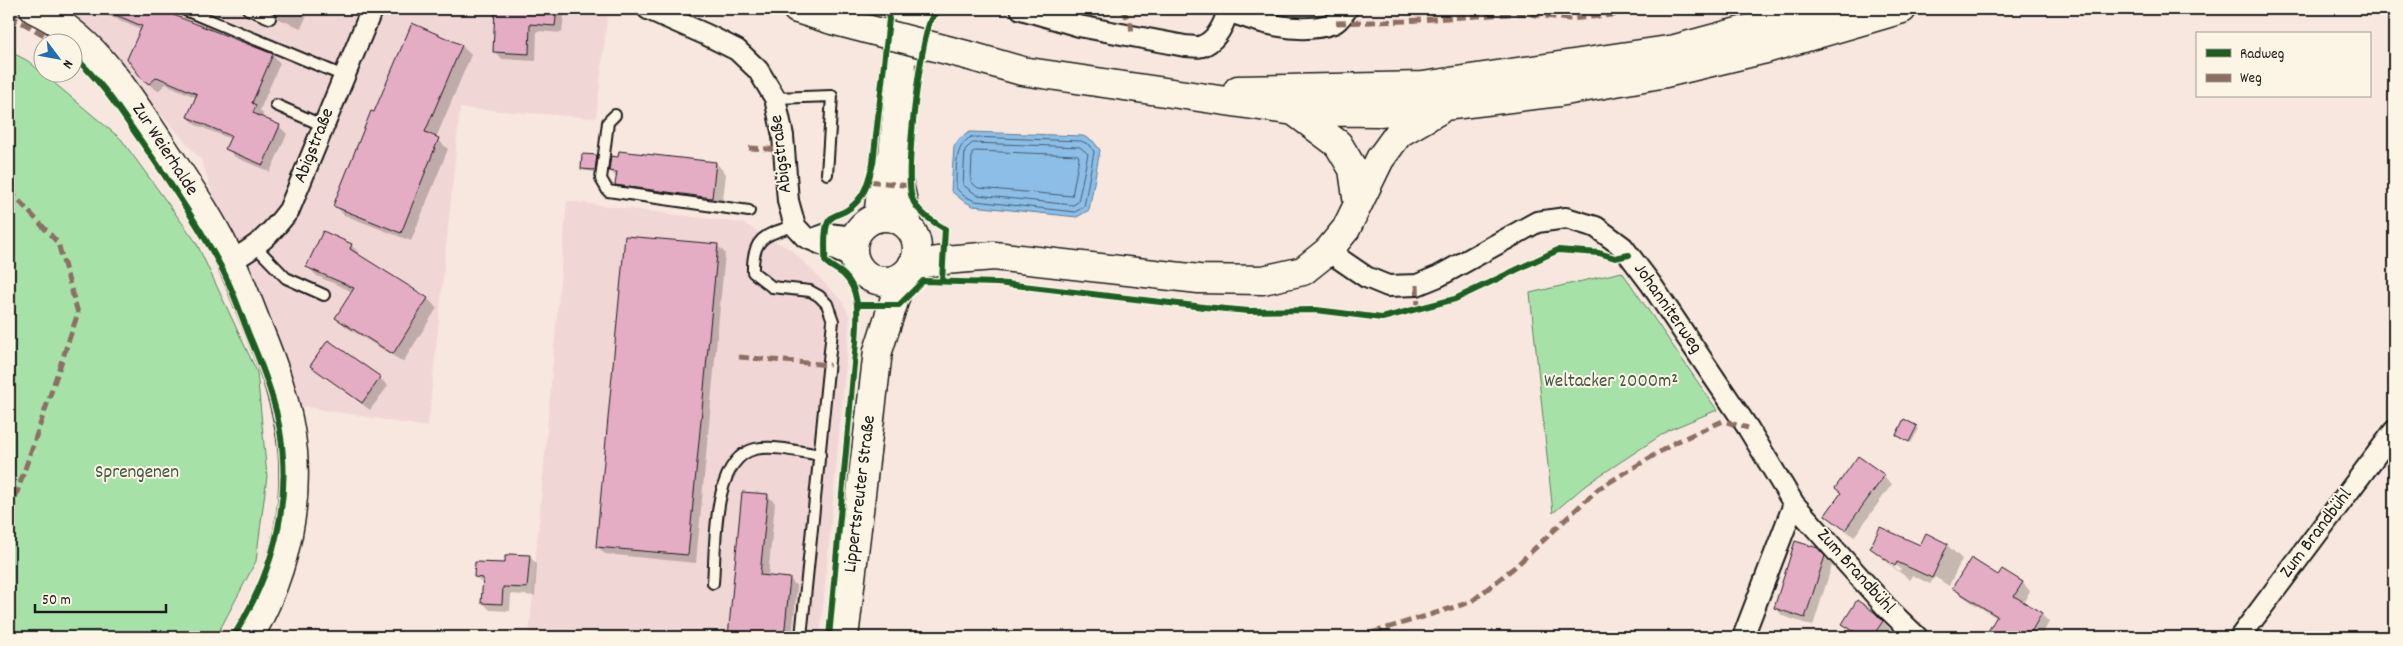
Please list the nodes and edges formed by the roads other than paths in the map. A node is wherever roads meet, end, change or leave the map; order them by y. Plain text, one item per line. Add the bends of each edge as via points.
1 (34, 9) edge
2 (248, 9) edge
3 (372, 9) edge
4 (648, 9) edge
5 (796, 9) edge
6 (899, 9) edge
7 (920, 9) edge
8 (1021, 9) edge
9 (1347, 9) edge
10 (1823, 9) edge
11 (1902, 9) edge
12 (185, 10) edge
13 (1226, 10) edge
14 (270, 18) dead end
15 (901, 72) junction
16 (344, 76) junction
17 (1176, 93) junction
18 (775, 98) junction
19 (276, 105) dead end
20 (1444, 106) junction
21 (1294, 112) junction
22 (615, 115) dead end
23 (324, 126) junction
24 (893, 155) junction
25 (827, 174) dead end
26 (1358, 204) junction
27 (749, 211) dead end
28 (878, 218) junction
29 (795, 226) junction
30 (911, 230) junction
31 (256, 247) junction
32 (855, 248) junction
33 (1328, 251) junction
34 (994, 256) junction
35 (231, 261) junction
36 (906, 271) junction
37 (872, 278) junction
38 (324, 295) dead end
39 (878, 351) junction
40 (2394, 432) edge
41 (820, 455) junction
42 (1794, 504) junction
43 (713, 583) dead end
44 (249, 637) edge
45 (801, 637) edge
46 (844, 637) edge
47 (1743, 637) edge
48 (1917, 637) edge
49 (2240, 637) edge

1 - 35 main road, Zur Weierhalde via 76,35 110,69 197,199
2 - 14 lane
3 - 16 street, Abigstraße
4 - 18 street, Abigstraße via 737,50 758,70
5 - 17 main road, bridge via 1022,71
6 - 15 main road
7 - 15 main road
8 - 13 street via 1078,26 1186,46 1202,46 1214,38 1224,24
9 - 13 street via 1336,22 1308,28 1265,23
10 - 17 main road via 1675,50 1423,86
11 - 20 main road via 1762,50 1666,73 1559,92
12 - 16 lane
15 - 24 main road
16 - 23 street, Abigstraße
17 - 21 main road
18 - 25 lane via 832,96
18 - 29 street, Abigstraße via 783,136 788,201
19 - 23 lane
20 - 21 main road via 1379,112
20 - 26 main road via 1399,133 1380,159
21 - 26 main road via 1338,144 1353,169
22 - 27 lane via 608,122 602,179 608,191
23 - 31 street, Abigstraße via 289,210
24 - 28 main road via 882,183
24 - 30 main road
26 - 33 main road via 1346,229
28 - 30 main road via 894,218
28 - 32 main road via 861,228
29 - 32 street via 805,237 813,239 827,234
29 - 41 lane via 780,230 756,246 752,254 753,272 772,287 810,291 827,304 833,321
30 - 34 main road
30 - 36 main road via 917,250
31 - 35 street, Abigstraße
31 - 38 lane via 286,278
32 - 37 main road via 858,266
33 - 34 main road via 1303,271 1264,280 1237,281
33 - 42 street, Johanniterweg via 1366,277 1388,286 1417,285 1537,222 1566,218 1596,227 1623,246 1651,284 1748,428
34 - 36 main road via 944,260
35 - 44 main road, Zur Weierhalde via 281,389 293,452 288,537 272,590
36 - 37 main road via 881,281
36 - 39 main road, Lippertsreuter Straße
37 - 39 main road, Lippertsreuter Straße
39 - 46 main road, Lippertsreuter Straße
40 - 49 street, Zum Brandbühl
41 - 43 lane via 774,449 755,449 739,455 727,473 720,500
41 - 45 lane
42 - 47 street
42 - 48 street, Zum Brandbühl

